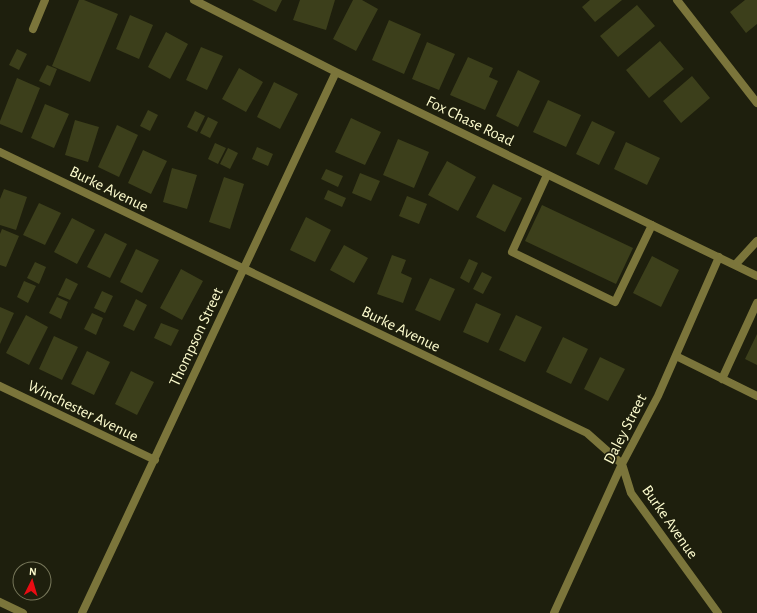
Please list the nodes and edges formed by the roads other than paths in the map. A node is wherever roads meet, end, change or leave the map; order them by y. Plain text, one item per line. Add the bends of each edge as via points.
1 (46, 0) edge
2 (194, 0) edge
3 (676, 0) edge
4 (33, 29) dead end
5 (336, 72) junction
6 (757, 103) edge
7 (0, 152) edge
8 (547, 175) junction
9 (652, 225) junction
10 (757, 241) edge
11 (719, 257) junction
12 (735, 265) junction
13 (243, 269) junction
14 (757, 276) edge
15 (757, 303) edge
16 (676, 356) junction
17 (722, 379) junction
18 (0, 386) edge
19 (757, 396) edge
20 (155, 460) junction
21 (622, 464) junction
22 (0, 602) edge
23 (23, 613) edge
24 (82, 613) edge
25 (554, 613) edge
26 (718, 613) edge

1 - 4 street
2 - 5 street, Fox Chase Road
3 - 6 street
5 - 8 street, Fox Chase Road
5 - 13 street, Thompson Street
7 - 13 street, Burke Avenue
8 - 9 street, Fox Chase Road
8 - 9 street via 512,252 615,302
9 - 11 street, Fox Chase Road
10 - 12 street
11 - 12 street, Fox Chase Road
11 - 16 street, Daley Street
12 - 14 street, Fox Chase Road
13 - 20 street, Thompson Street
13 - 21 street, Burke Avenue via 587,433
15 - 17 street
16 - 17 street
16 - 21 street, Daley Street
17 - 19 street
18 - 20 street, Winchester Avenue
20 - 24 street, Thompson Street
21 - 25 street, Daley Street
21 - 26 street, Burke Avenue via 631,493
22 - 23 street

